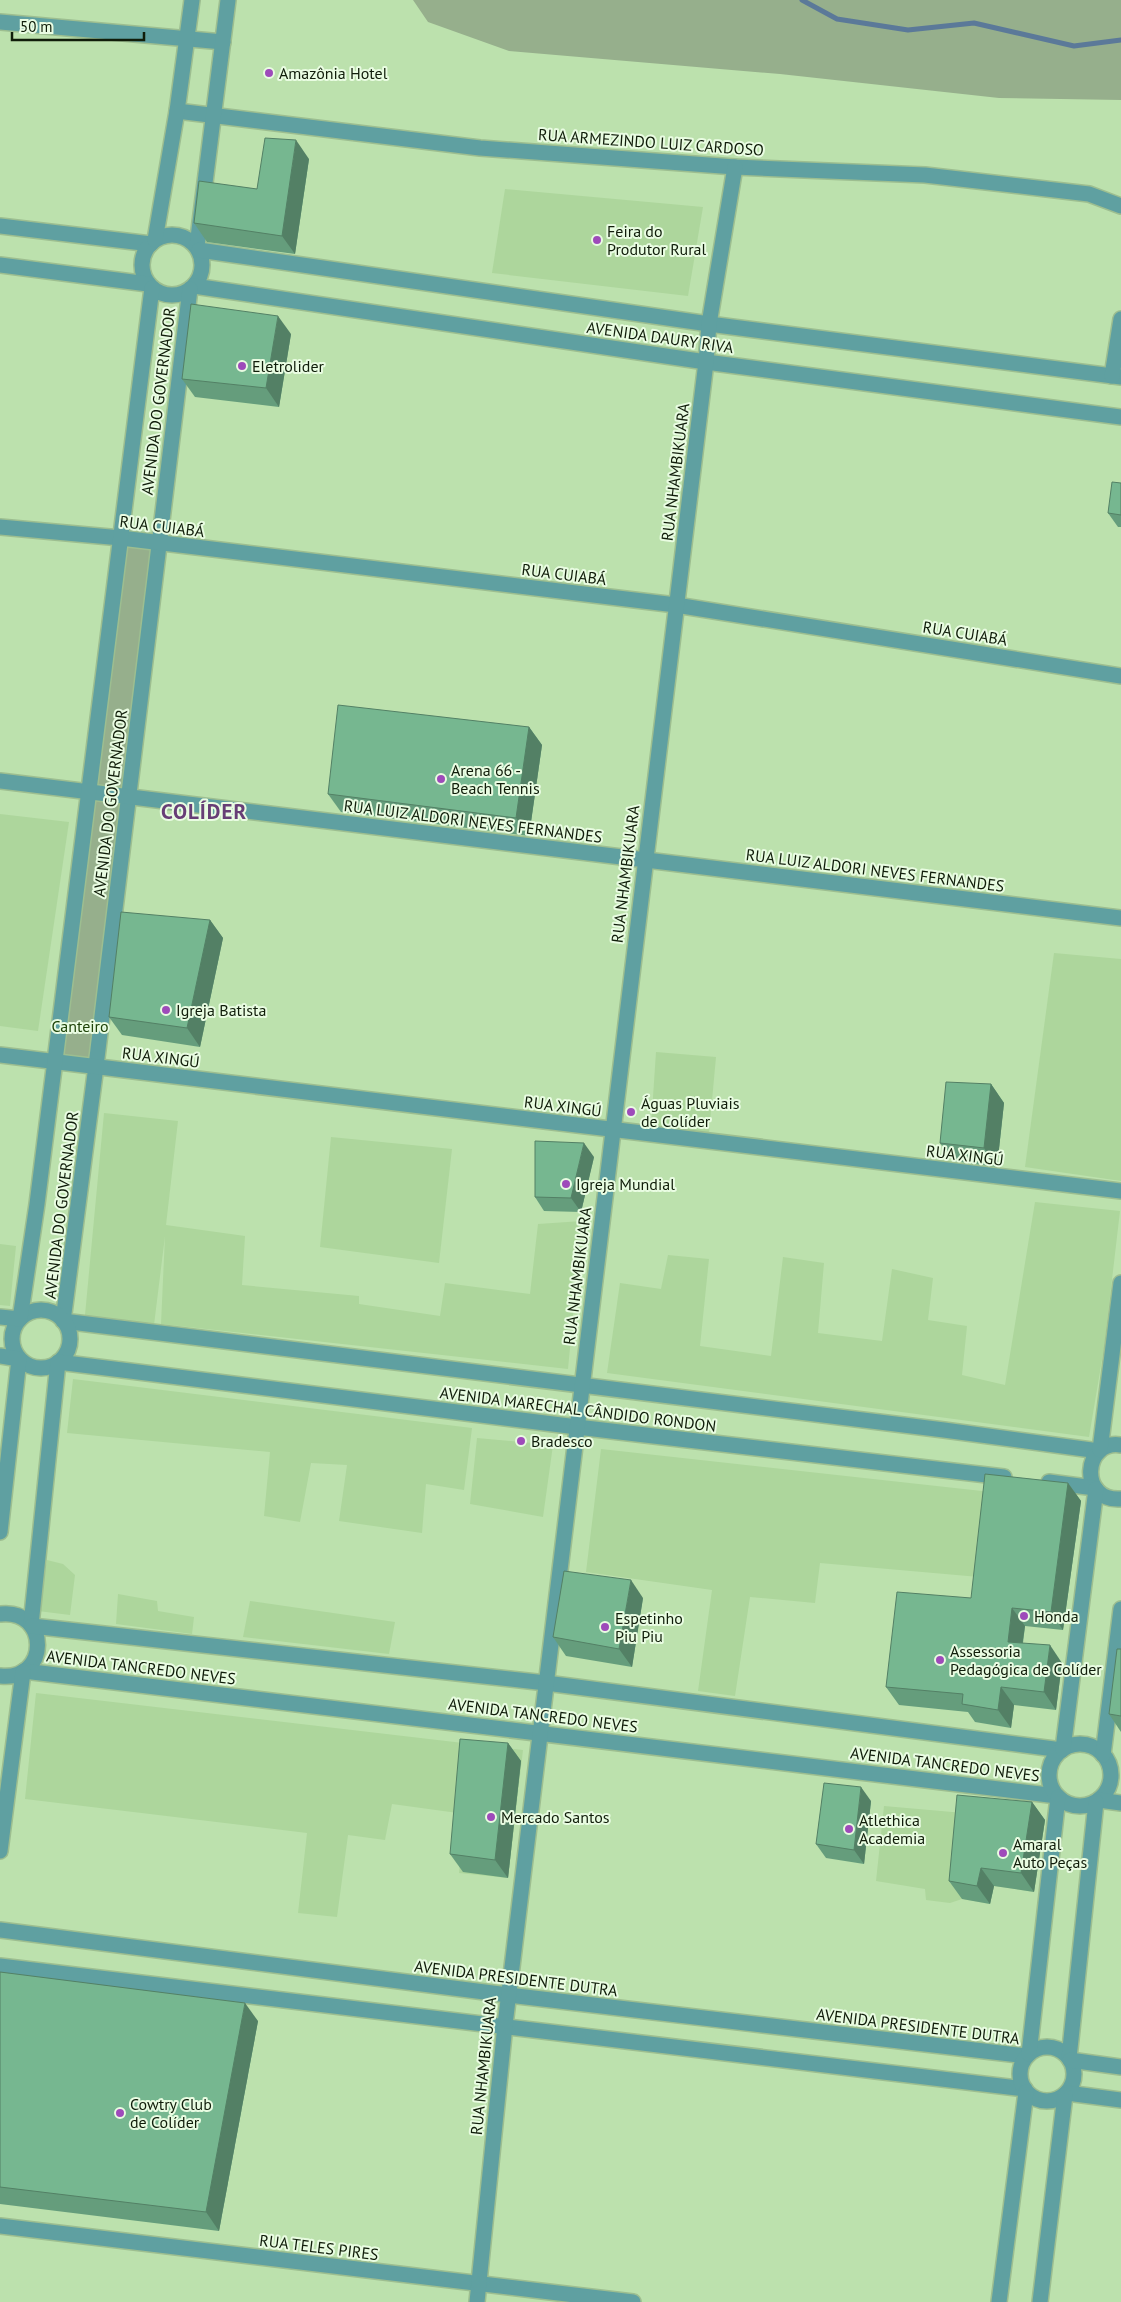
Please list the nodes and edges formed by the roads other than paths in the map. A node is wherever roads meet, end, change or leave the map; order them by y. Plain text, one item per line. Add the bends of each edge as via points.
1 (192, 0) edge
2 (228, 0) edge
3 (0, 22) edge
4 (188, 39) junction
5 (223, 42) junction
6 (177, 111) junction
7 (215, 114) junction
8 (735, 167) junction
9 (1121, 206) edge
10 (0, 226) edge
11 (153, 242) junction
12 (198, 248) junction
13 (0, 265) edge
14 (150, 286) junction
15 (192, 288) junction
16 (1121, 319) edge
17 (709, 324) junction
18 (706, 362) junction
19 (1117, 376) edge
20 (1121, 417) edge
21 (0, 527) edge
22 (121, 538) junction
23 (158, 543) junction
24 (676, 605) junction
25 (1121, 676) edge
26 (0, 781) edge
27 (88, 791) junction
28 (129, 796) junction
29 (645, 860) junction
30 (1121, 918) edge
31 (0, 1054) edge
32 (55, 1061) junction
33 (96, 1066) junction
34 (612, 1130) junction
35 (1121, 1191) edge
36 (1121, 1283) edge
37 (0, 1317) edge
38 (20, 1319) junction
39 (63, 1321) junction
40 (0, 1356) edge
41 (19, 1359) junction
42 (58, 1362) junction
43 (582, 1387) junction
44 (577, 1428) junction
45 (1121, 1444) edge
46 (1100, 1451) junction
47 (1016, 1479) edge
48 (1036, 1481) edge
49 (1095, 1488) junction
50 (1121, 1500) edge
51 (0, 1532) edge
52 (1121, 1609) edge
53 (0, 1614) edge
54 (31, 1625) junction
55 (24, 1672) junction
56 (0, 1676) edge
57 (546, 1683) junction
58 (540, 1732) junction
59 (1063, 1750) junction
60 (1103, 1756) junction
61 (1121, 1758) edge
62 (1058, 1797) junction
63 (1097, 1801) junction
64 (1121, 1803) edge
65 (0, 1852) edge
66 (0, 1930) edge
67 (0, 1966) edge
68 (508, 1995) junction
69 (504, 2025) junction
70 (1028, 2055) junction
71 (1070, 2059) junction
72 (1121, 2067) edge
73 (1026, 2091) junction
74 (1066, 2094) junction
75 (1121, 2100) edge
76 (0, 2226) edge
77 (479, 2284) junction
78 (477, 2302) edge
79 (633, 2302) edge
80 (999, 2302) edge
81 (1040, 2302) edge

1 - 4 street
2 - 5 street
3 - 4 street
4 - 5 street
4 - 6 street
5 - 7 street
6 - 7 street, RUA ARMEZINDO LUIZ CARDOSO
6 - 11 street
7 - 8 street, RUA ARMEZINDO LUIZ CARDOSO via 480,148
7 - 12 street
8 - 9 street, RUA ARMEZINDO LUIZ CARDOSO via 925,175 1089,194
8 - 17 street, RUA NHAMBIKUARA
10 - 11 street
11 - 12 street via 172,235 182,236
11 - 14 street via 142,267
12 - 15 street via 201,273
12 - 17 street, AVENIDA DAURY RIVA
13 - 14 street
14 - 15 street via 171,295
14 - 22 street, AVENIDA DO GOVERNADOR
15 - 18 street, AVENIDA DAURY RIVA
15 - 23 street, AVENIDA DO GOVERNADOR
16 - 19 street
17 - 18 street, RUA NHAMBIKUARA
17 - 19 street, AVENIDA DAURY RIVA
18 - 20 street, AVENIDA DAURY RIVA
18 - 24 street, RUA NHAMBIKUARA
21 - 22 street, RUA CUIABÁ
22 - 23 street, RUA CUIABÁ
22 - 27 street, AVENIDA DO GOVERNADOR
23 - 24 street, RUA CUIABÁ
23 - 28 street, AVENIDA DO GOVERNADOR
24 - 25 street, RUA CUIABÁ
24 - 29 street, RUA NHAMBIKUARA
26 - 27 street, RUA LUIZ ALDORI NEVES FERNANDES
27 - 28 street, RUA LUIZ ALDORI NEVES FERNANDES
27 - 32 street, AVENIDA DO GOVERNADOR
28 - 29 street, RUA LUIZ ALDORI NEVES FERNANDES
28 - 33 street, AVENIDA DO GOVERNADOR
29 - 30 street, RUA LUIZ ALDORI NEVES FERNANDES
29 - 34 street, RUA NHAMBIKUARA
31 - 32 street, RUA XINGÚ
32 - 33 street, RUA XINGÚ
32 - 38 street, AVENIDA DO GOVERNADOR
33 - 34 street, RUA XINGÚ
33 - 39 street, AVENIDA DO GOVERNADOR
34 - 35 street, RUA XINGÚ
34 - 43 street, RUA NHAMBIKUARA
36 - 46 street
37 - 38 street
38 - 39 street via 28,1313 47,1311
38 - 41 street via 15,1326 12,1343
39 - 42 street via 69,1338 68,1348
39 - 43 street, AVENIDA MARECHAL CÂNDIDO RONDON
40 - 41 street
41 - 42 street via 33,1367
41 - 51 street
42 - 44 street, AVENIDA MARECHAL CÂNDIDO RONDON
42 - 54 street
43 - 44 street, RUA NHAMBIKUARA
43 - 46 street, AVENIDA MARECHAL CÂNDIDO RONDON
44 - 47 street, AVENIDA MARECHAL CÂNDIDO RONDON
44 - 57 street, RUA NHAMBIKUARA
45 - 46 street
46 - 49 street via 1091,1465
48 - 49 street
49 - 50 street via 1110,1499
49 - 59 street
52 - 60 street
53 - 54 street, AVENIDA TANCREDO NEVES via 16,1615
54 - 55 street via 37,1635 38,1646 36,1656
54 - 57 street, AVENIDA TANCREDO NEVES
55 - 56 street, AVENIDA TANCREDO NEVES
55 - 58 street, AVENIDA TANCREDO NEVES
55 - 65 street
57 - 58 street, RUA NHAMBIKUARA
57 - 59 street, AVENIDA TANCREDO NEVES
58 - 62 street, AVENIDA TANCREDO NEVES
58 - 68 street, RUA NHAMBIKUARA
59 - 60 street via 1071,1746 1088,1746
59 - 62 street via 1051,1763 1049,1772 1049,1782
60 - 61 street
60 - 63 street via 1111,1774 1109,1785
62 - 63 street via 1077,1806
62 - 70 street
63 - 64 street
63 - 71 street
66 - 68 street, AVENIDA PRESIDENTE DUTRA
67 - 69 street
68 - 69 street, RUA NHAMBIKUARA
68 - 70 street, AVENIDA PRESIDENTE DUTRA
69 - 73 street
69 - 77 street, RUA NHAMBIKUARA
70 - 71 street via 1050,2047 1065,2053
70 - 73 street via 1020,2076
71 - 72 street
71 - 74 street via 1074,2066 1074,2081
73 - 74 street via 1040,2101 1058,2100
73 - 80 street
74 - 75 street
74 - 81 street
76 - 77 street, RUA TELES PIRES
77 - 78 street, RUA NHAMBIKUARA
77 - 79 street, RUA TELES PIRES

